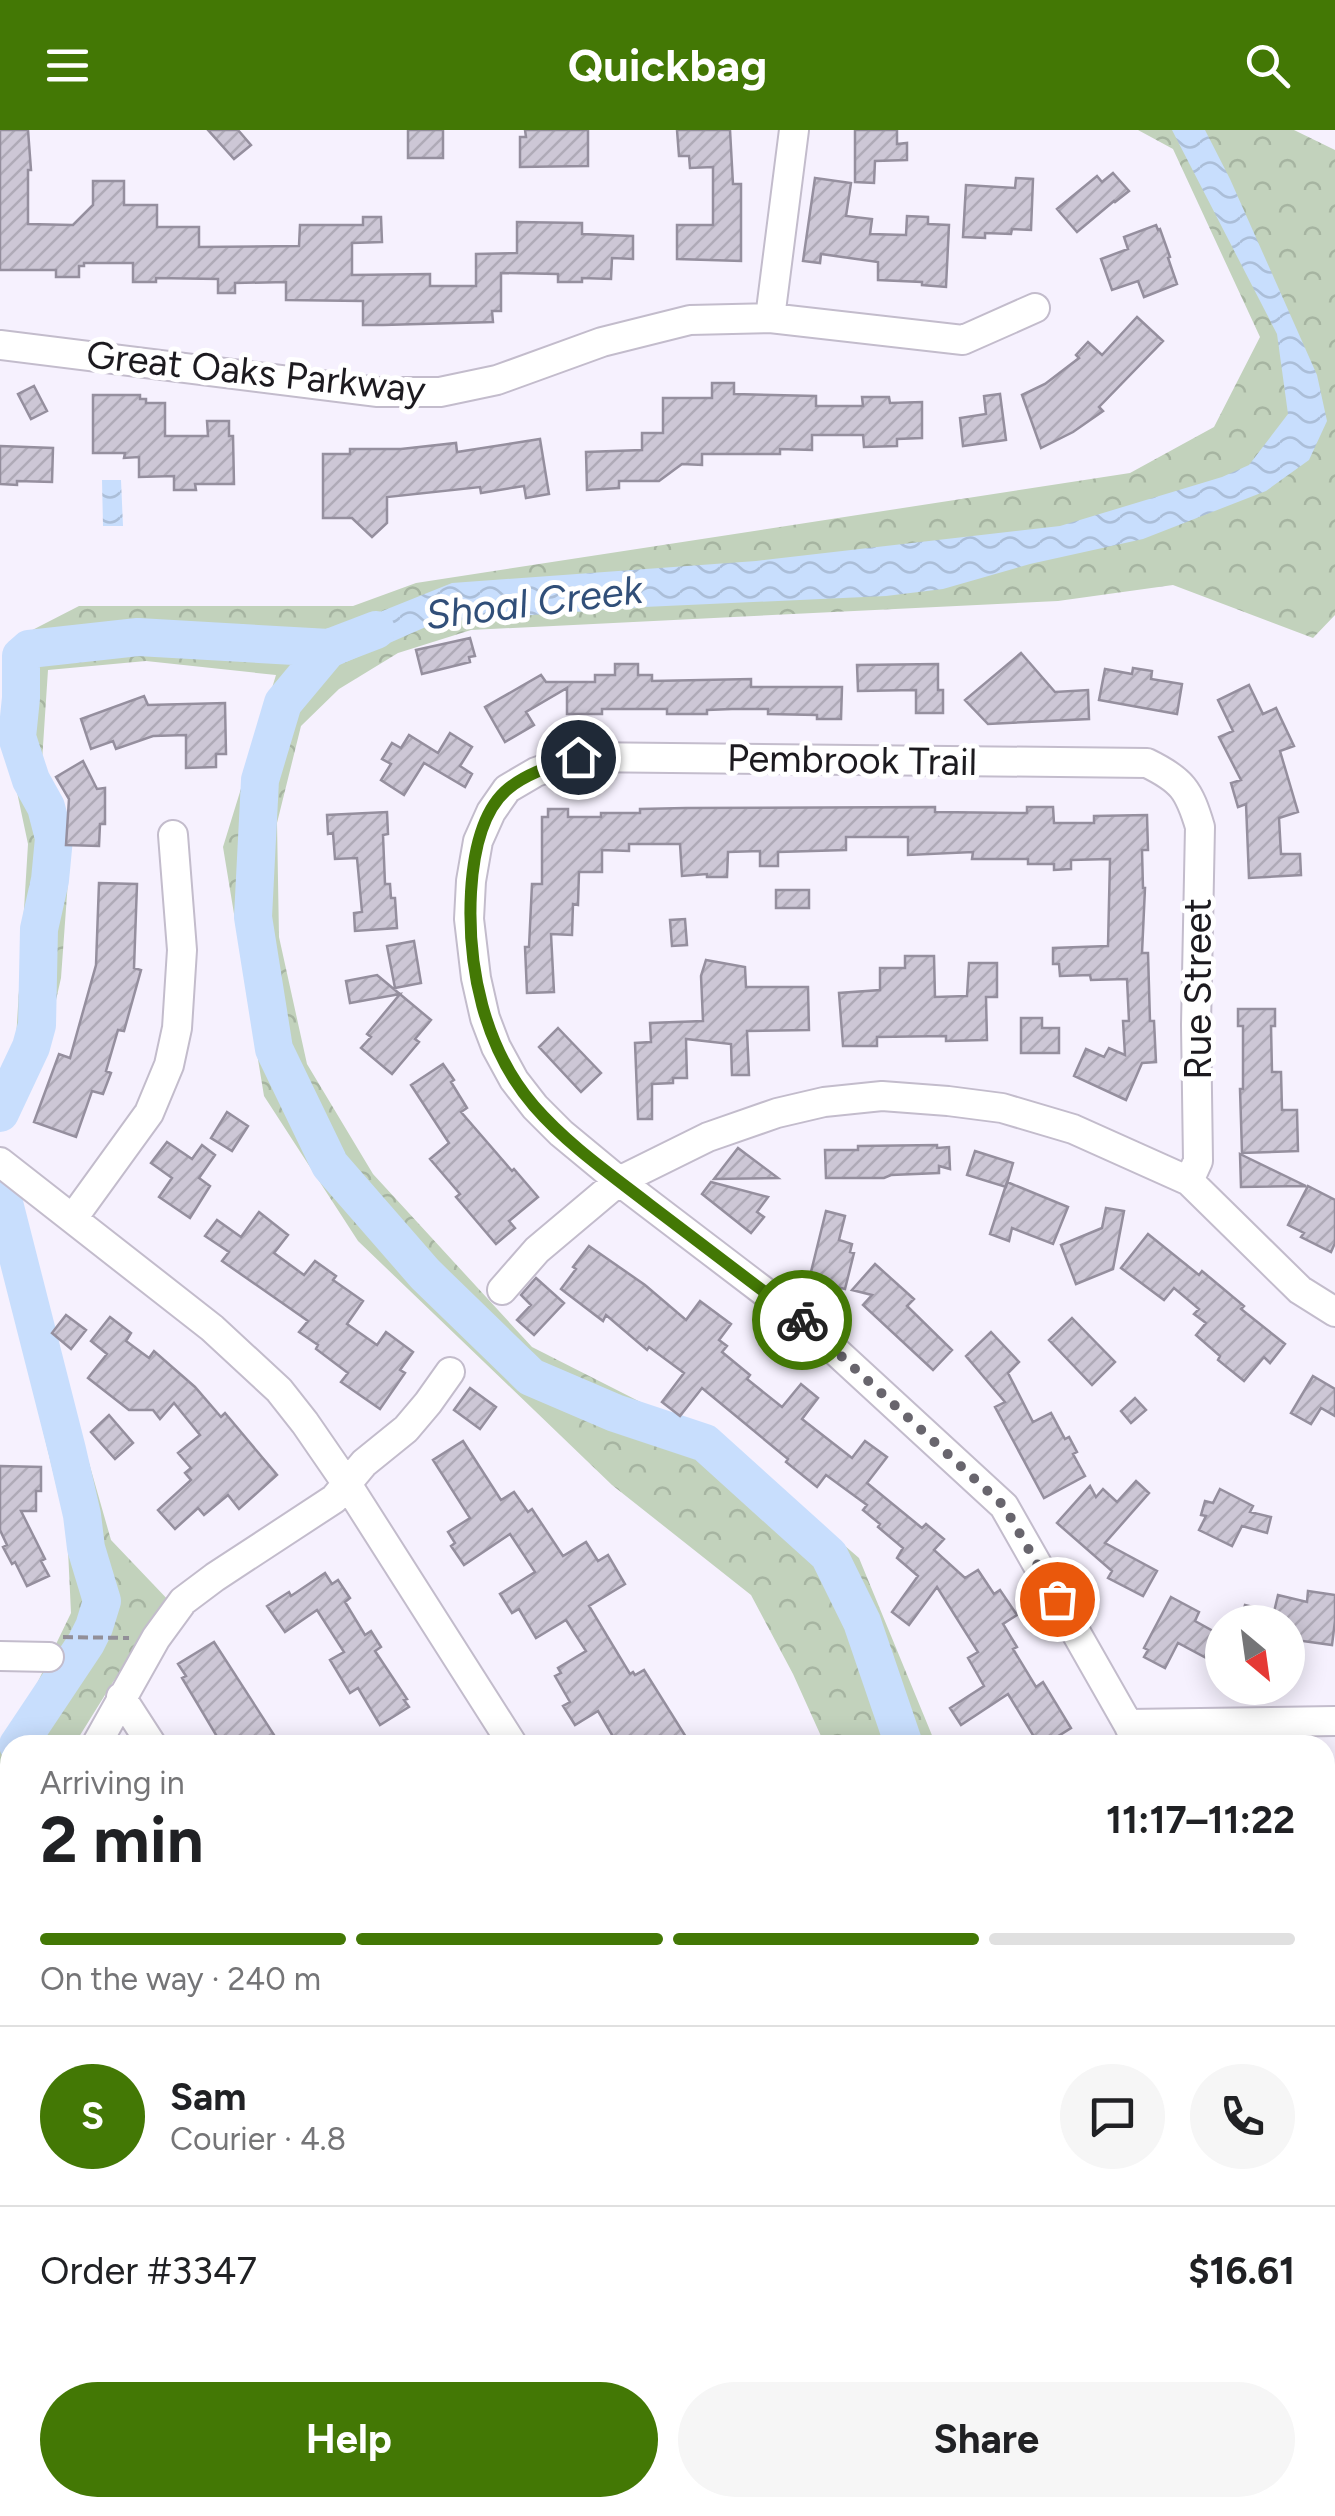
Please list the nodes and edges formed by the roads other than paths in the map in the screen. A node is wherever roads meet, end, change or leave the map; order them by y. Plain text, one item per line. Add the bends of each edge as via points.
1 (794, 130) edge
2 (1035, 308) dead end
3 (770, 318) junction
4 (0, 345) edge
5 (1191, 796) joint
6 (174, 835) dead end
7 (0, 1162) edge
8 (619, 1181) junction
9 (1189, 1182) junction
10 (73, 1218) junction
11 (502, 1290) dead end
12 (1335, 1312) edge
13 (450, 1372) dead end
14 (347, 1484) junction
15 (0, 1656) edge
16 (49, 1658) dead end
17 (121, 1697) junction
18 (1335, 1722) edge
19 (1133, 1734) edge
20 (101, 1735) edge
21 (146, 1735) edge
22 (507, 1735) edge

1 - 3 street
2 - 3 street, Great Oaks Parkway via 963,340
3 - 4 street, Great Oaks Parkway via 690,320 440,392 378,392
5 - 8 street, Pembrook Trail via 1174,776 1128,762 578,757 507,789 478,840 472,880 469,920 486,1018 505,1064 534,1107
5 - 9 street, Rue Street via 1200,826 1198,1161
6 - 10 street via 182,950 170,1065 149,1113
7 - 10 street
8 - 9 street via 708,1137 777,1113 882,1096 1002,1108 1073,1129
8 - 11 street via 537,1250
8 - 19 street via 804,1322 1004,1506
9 - 12 street via 1300,1290
10 - 14 street via 254,1365
13 - 14 street via 406,1429
14 - 17 street via 334,1500 183,1601
14 - 22 street
15 - 16 street
17 - 20 street
17 - 21 street
18 - 19 street

